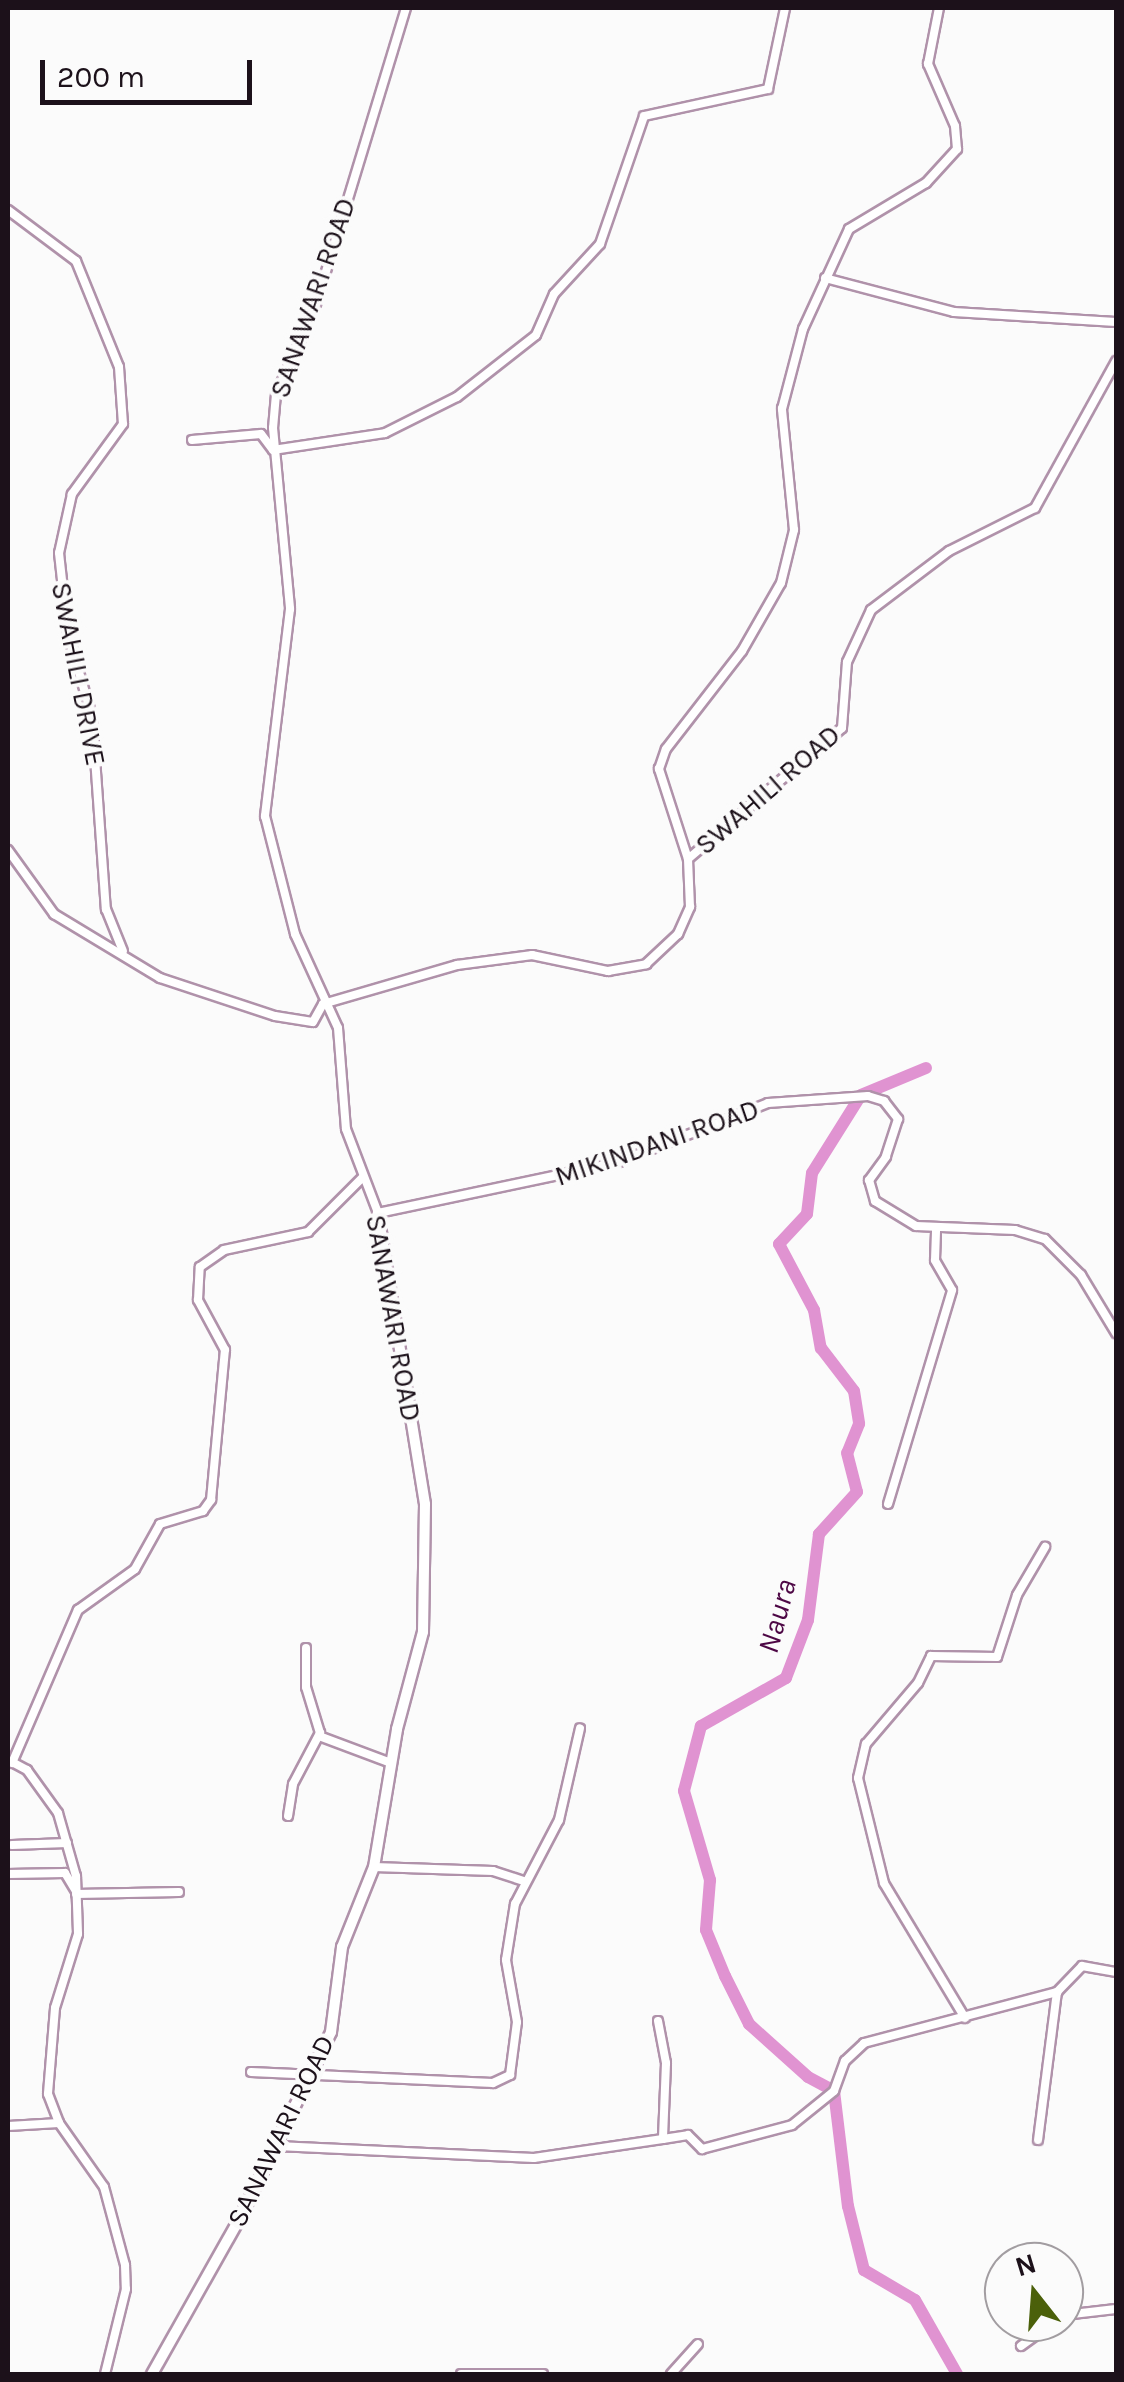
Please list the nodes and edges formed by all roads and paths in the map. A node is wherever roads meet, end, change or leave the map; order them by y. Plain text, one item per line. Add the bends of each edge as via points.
1 (406, 8) edge
2 (785, 8) edge
3 (940, 8) edge
4 (8, 210) edge
5 (825, 278) junction
6 (1116, 322) edge
7 (1116, 361) edge
8 (192, 440) dead end
9 (273, 450) junction
10 (8, 850) edge
11 (688, 859) junction
12 (125, 955) junction
13 (323, 1004) junction
14 (363, 1177) junction
15 (378, 1213) junction
16 (936, 1230) junction
17 (1116, 1333) edge
18 (888, 1504) dead end
19 (1045, 1547) dead end
20 (306, 1648) dead end
21 (580, 1728) dead end
22 (319, 1736) junction
23 (10, 1761) edge
24 (390, 1763) junction
25 (288, 1816) dead end
26 (66, 1843) junction
27 (12, 1845) dead end
28 (374, 1867) junction
29 (8, 1874) edge
30 (524, 1882) junction
31 (179, 1892) dead end
32 (76, 1893) junction
33 (1116, 1972) edge
34 (1057, 1992) junction
35 (965, 2018) junction
36 (658, 2021) dead end
37 (251, 2072) dead end
38 (309, 2078) junction
39 (58, 2123) junction
40 (8, 2126) edge
41 (663, 2139) junction
42 (1038, 2140) dead end
43 (277, 2146) junction
44 (1116, 2309) edge
45 (1084, 2313) edge
46 (1027, 2342) edge
47 (698, 2344) dead end
48 (1022, 2346) dead end
49 (105, 2374) edge
50 (152, 2374) edge
51 (460, 2374) edge
52 (543, 2374) edge
53 (671, 2374) edge

1 - 9 street, SANAWARI ROAD via 314,308 276,394
2 - 9 street via 772,82 762,94 644,116 600,244 563,282 536,335 409,424
3 - 5 street via 928,64 955,126 956,148 926,182 852,226
4 - 12 street, SWAHILI DRIVE via 76,261 119,366 123,424 72,494 59,553 70,643 92,716 106,909
5 - 6 street via 944,310
5 - 11 street via 784,396 794,539 781,584 742,651 666,749 659,769
7 - 11 street, SWAHILI ROAD via 1035,508 950,552 880,600 850,652 842,728
8 - 9 street via 261,434
9 - 13 street, SANAWARI ROAD via 290,609 265,816 296,934
10 - 12 street, SWAHILI ROAD via 54,914
11 - 13 street, SWAHILI ROAD via 693,894 678,934 634,970 599,970 532,955 457,965
12 - 13 street, SWAHILI ROAD via 222,1004 313,1022
13 - 14 street, SANAWARI ROAD via 338,1028 346,1129
14 - 15 street, SANAWARI ROAD
14 - 23 street via 318,1227 214,1253 200,1267 195,1292 226,1355 211,1500 198,1513 160,1524 135,1569 78,1610
15 - 16 street, MIKINDANI ROAD via 619,1162 768,1103 854,1094 884,1101 898,1118 886,1157 870,1180 875,1201
15 - 24 street, SANAWARI ROAD via 426,1547 424,1632
16 - 17 street, MIKINDANI ROAD via 1015,1230 1045,1239 1080,1275
16 - 18 street via 935,1260 952,1290
19 - 35 street via 1017,1595 997,1657 931,1656 866,1744 858,1778 884,1883
20 - 22 street via 306,1687
21 - 30 street via 559,1820
22 - 24 street
22 - 25 street via 293,1784
23 - 26 street via 27,1770 58,1812
24 - 28 street, SANAWARI ROAD
26 - 27 street
26 - 32 street
28 - 30 street via 493,1871
28 - 38 street, SANAWARI ROAD via 342,1947 331,2032
29 - 32 street via 66,1873
30 - 38 street via 506,1960 517,2022 510,2075 493,2083
31 - 32 street
32 - 39 street via 76,1946 48,2053 48,2094
33 - 34 street via 1082,1966
34 - 35 street
34 - 42 street
35 - 41 street via 864,2043 845,2060 834,2091 792,2126 702,2149 688,2135
36 - 41 street via 666,2063
37 - 38 street
38 - 43 street, SANAWARI ROAD
39 - 40 street
39 - 49 street via 104,2188 125,2265 126,2289
41 - 43 street via 534,2158
43 - 50 street, SANAWARI ROAD
44 - 45 street
46 - 48 street
47 - 53 street
51 - 52 street

